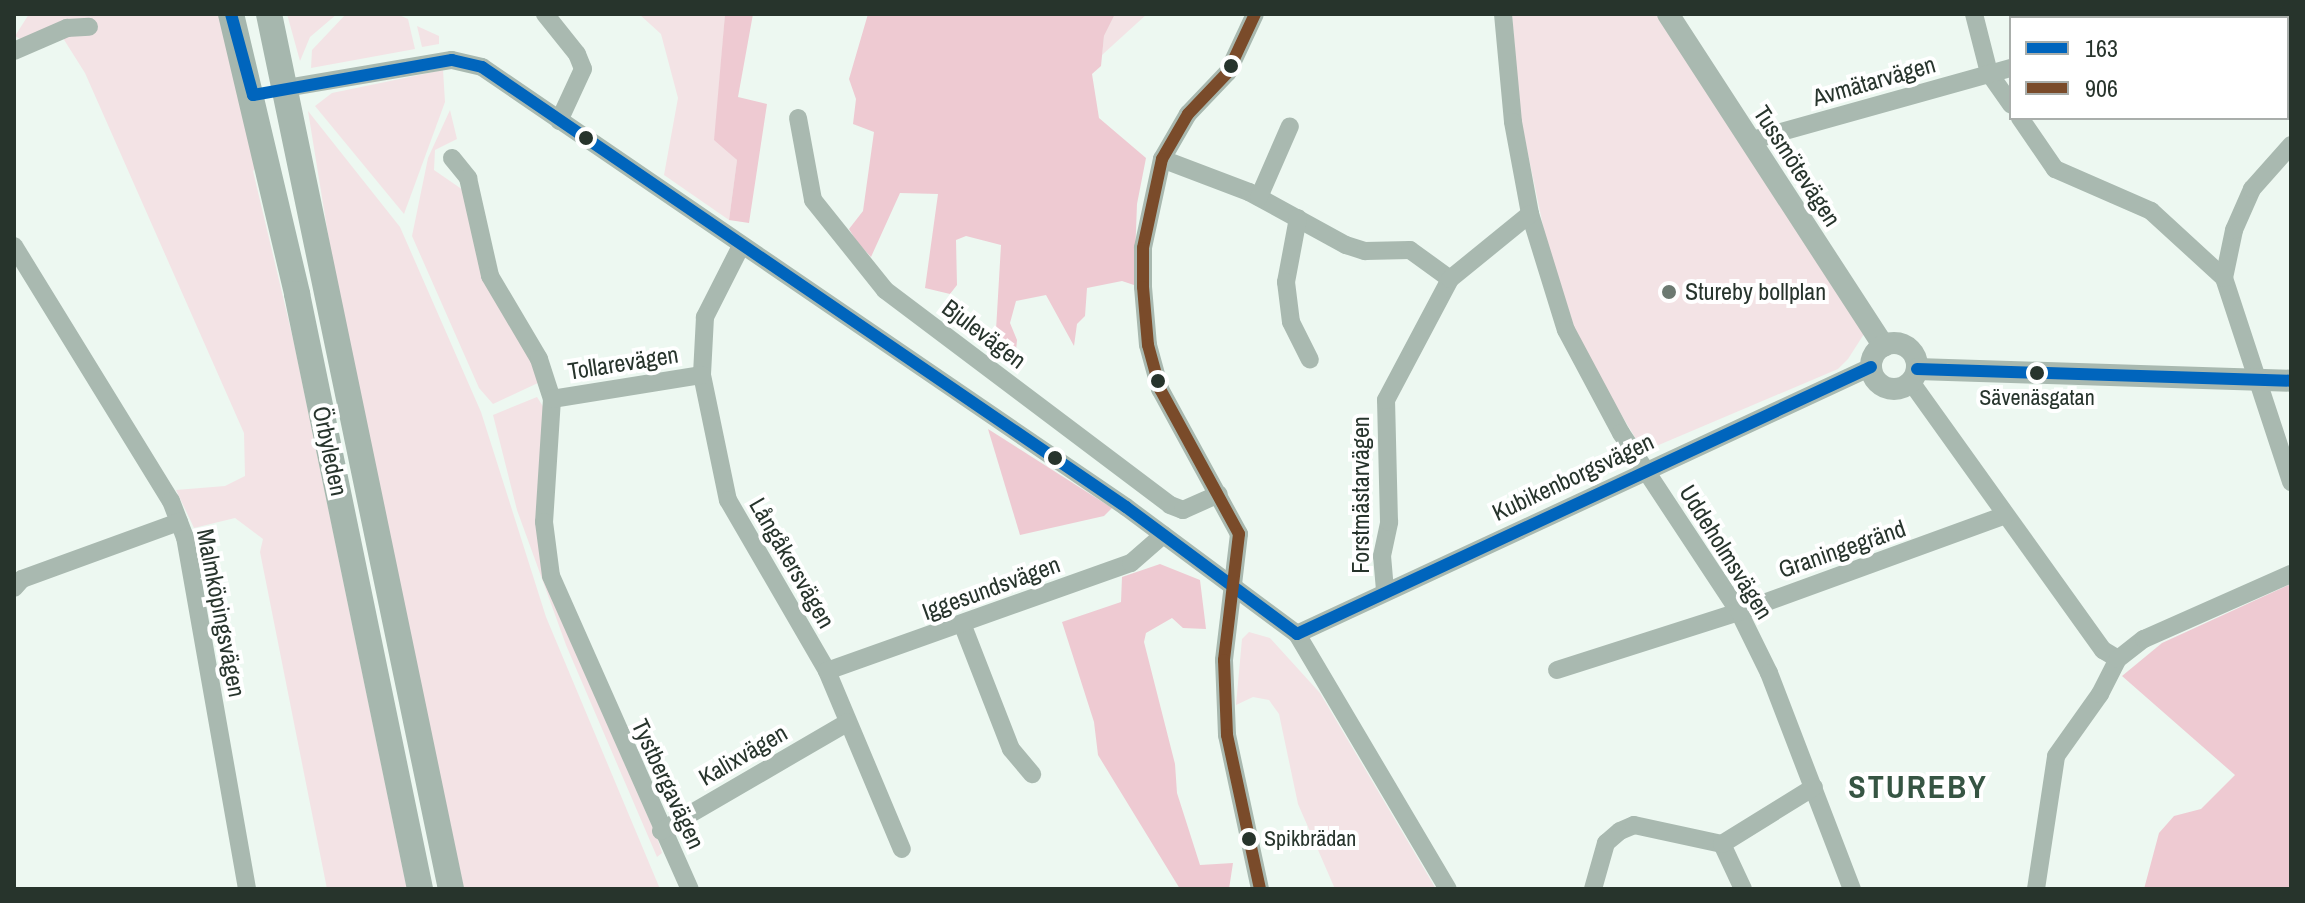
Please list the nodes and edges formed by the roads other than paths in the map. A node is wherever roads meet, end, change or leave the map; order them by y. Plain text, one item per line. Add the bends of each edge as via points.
1 (231, 14) edge
2 (269, 14) edge
3 (545, 14) edge
4 (1255, 14) edge
5 (1503, 14) edge
6 (1668, 14) edge
7 (1974, 14) edge
8 (89, 27) dead end
9 (14, 51) edge
10 (2009, 68) edge
11 (1989, 73) junction
12 (286, 88) junction
13 (253, 95) junction
14 (2009, 102) edge
15 (798, 118) dead end
16 (2021, 120) edge
17 (559, 121) junction
18 (1290, 126) dead end
19 (1749, 141) junction
20 (2291, 145) edge
21 (452, 158) dead end
22 (1162, 159) junction
23 (1259, 197) junction
24 (1530, 214) junction
25 (1298, 218) junction
26 (14, 246) edge
27 (741, 246) junction
28 (2224, 278) junction
29 (1450, 279) junction
30 (1884, 346) junction
31 (1310, 360) dead end
32 (1871, 367) junction
33 (702, 375) junction
34 (1914, 376) junction
35 (2258, 380) junction
36 (2291, 381) edge
37 (552, 399) junction
38 (1646, 469) junction
39 (2291, 482) edge
40 (1219, 494) junction
41 (2005, 515) junction
42 (179, 522) junction
43 (1163, 535) junction
44 (2291, 574) edge
45 (1231, 585) junction
46 (14, 588) edge
47 (1385, 590) junction
48 (1739, 612) junction
49 (963, 626) junction
50 (1297, 634) junction
51 (2118, 659) junction
52 (1557, 670) dead end
53 (827, 671) junction
54 (848, 722) junction
55 (1032, 774) dead end
56 (1814, 787) junction
57 (661, 831) junction
58 (1722, 844) junction
59 (902, 849) dead end
60 (247, 889) edge
61 (420, 889) edge
62 (451, 889) edge
63 (690, 889) edge
64 (1260, 889) edge
65 (1448, 889) edge
66 (1593, 889) edge
67 (1743, 889) edge
68 (1852, 889) edge
69 (2036, 889) edge

1 - 13 main road, Örbyleden
2 - 12 main road, Örbyleden
3 - 17 street via 583,69
4 - 22 street via 1228,72 1188,114
5 - 24 street, Uddeholmsvägen via 1513,122
6 - 19 street, Tussmötevägen
7 - 11 street
8 - 9 street via 67,28
10 - 11 street, Avmätarvägen
11 - 14 street
11 - 19 street, Avmätarvägen
12 - 13 main road
12 - 17 street via 467,62
12 - 62 main road, Örbyleden
13 - 61 main road, Örbyleden
15 - 40 street, Bjulevägen via 813,200 885,290 1170,505 1183,510
16 - 28 street via 2055,169 2151,211
17 - 27 street
18 - 23 street
19 - 30 street, Tussmötevägen
20 - 28 street via 2252,189 2234,230
21 - 37 street, Tystbergavägen via 468,178 490,276 539,359
22 - 23 street
22 - 40 street via 1143,248 1148,345 1172,417
23 - 25 street
24 - 29 street, Forstmästarvägen
24 - 38 street, Uddeholmsvägen via 1566,330 1589,381
25 - 29 street via 1365,251 1410,250
25 - 31 street via 1286,282 1291,322
26 - 42 street, Malmköpingsvägen
27 - 33 street, Långåkersvägen via 705,317
27 - 43 street
28 - 35 street
29 - 47 street, Forstmästarvägen via 1384,410 1389,522 1382,556
30 - 32 street
30 - 34 street via 1909,349
32 - 34 street via 1877,382 1887,387 1897,389
32 - 38 street, Kubikenborgsvägen
33 - 37 street, Tollarevägen
33 - 53 street, Långåkersvägen via 728,500
34 - 35 street
34 - 41 street
35 - 36 street
35 - 39 street
37 - 57 street, Tystbergavägen via 544,522 551,576
38 - 47 street, Kubikenborgsvägen
38 - 48 street, Uddeholmsvägen
40 - 45 street via 1239,534
41 - 48 street, Graningegränd
41 - 51 street via 2103,650
42 - 46 street via 22,579
42 - 60 street, Malmköpingsvägen
43 - 45 street
43 - 49 street, Iggesundsvägen via 1131,563
44 - 51 street via 2144,639
45 - 50 street
45 - 64 street via 1224,660 1227,735
47 - 50 street, Kubikenborgsvägen
48 - 52 street, Graningegränd
48 - 56 street, Uddeholmsvägen
49 - 53 street, Iggesundsvägen
49 - 55 street via 1011,749
50 - 65 street
51 - 69 street via 2056,756
53 - 54 street, Långåkersvägen
54 - 57 street, Kalixvägen
54 - 59 street, Långåkersvägen
56 - 58 street
56 - 68 street, Uddeholmsvägen
57 - 63 street, Tystbergavägen
58 - 66 street via 1634,825 1606,843
58 - 67 street

